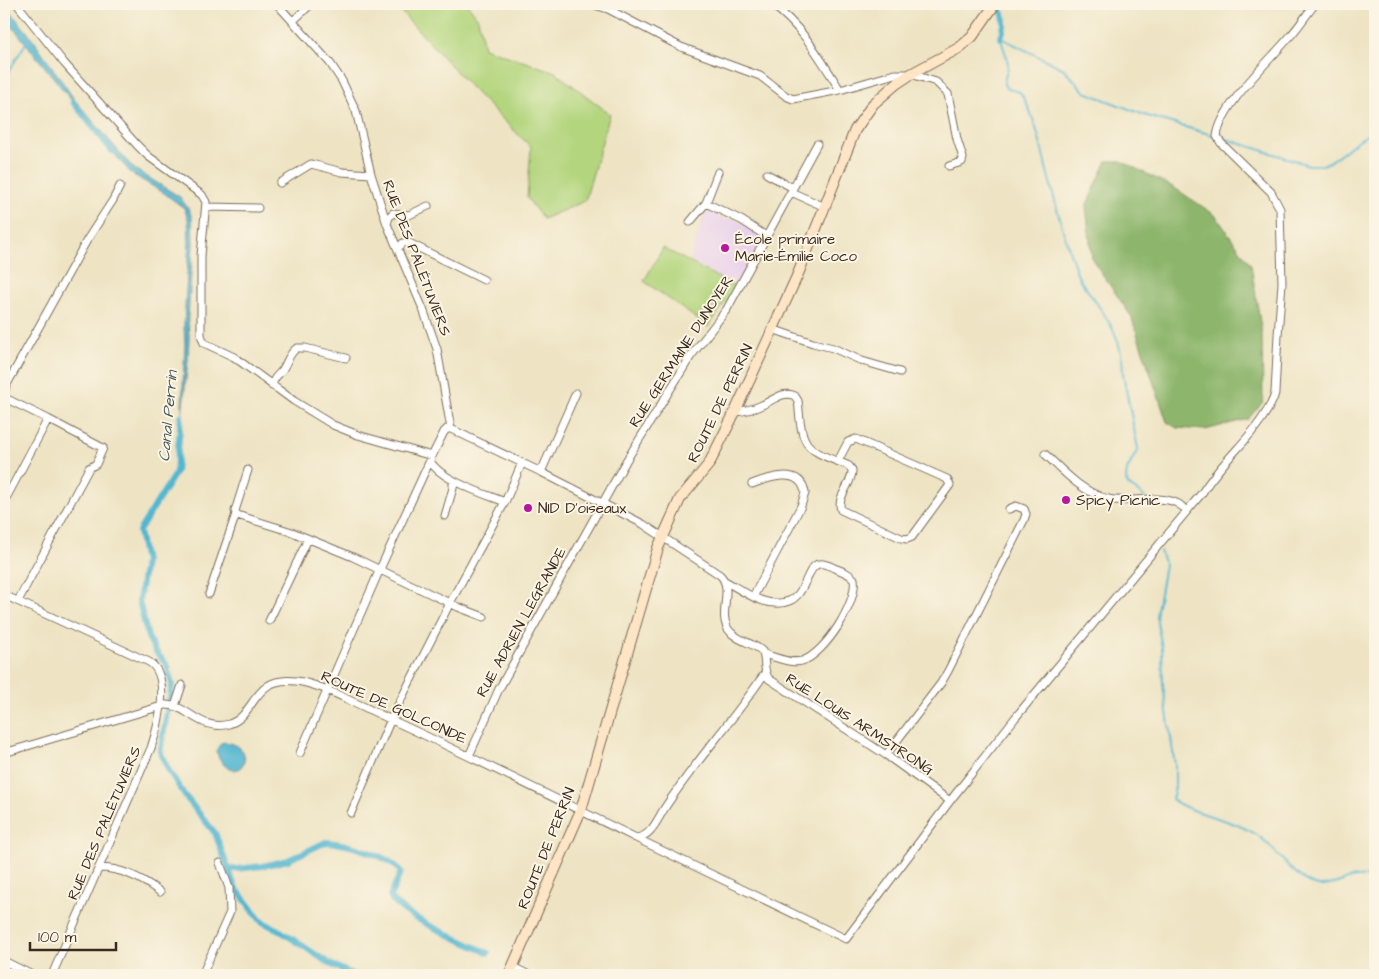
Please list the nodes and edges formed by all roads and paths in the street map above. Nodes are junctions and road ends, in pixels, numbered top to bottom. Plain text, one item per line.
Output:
1 (17, 4) edge
2 (276, 4) edge
3 (311, 4) edge
4 (591, 4) edge
5 (771, 4) edge
6 (1315, 4) edge
7 (607, 6) edge
8 (994, 6) edge
9 (293, 20) junction
10 (911, 74) junction
11 (840, 90) junction
12 (816, 144) dead end
13 (949, 166) dead end
14 (718, 172) dead end
15 (371, 174) junction
16 (767, 174) dead end
17 (280, 183) dead end
18 (120, 186) dead end
19 (792, 190) junction
20 (706, 203) junction
21 (428, 206) dead end
22 (206, 207) junction
23 (825, 207) junction
24 (258, 208) dead end
25 (690, 222) dead end
26 (387, 224) junction
27 (766, 236) junction
28 (398, 248) junction
29 (484, 280) dead end
30 (772, 328) junction
31 (346, 358) dead end
32 (900, 372) dead end
33 (272, 386) junction
34 (576, 392) dead end
35 (4, 394) edge
36 (735, 412) junction
37 (48, 419) junction
38 (451, 429) junction
39 (1045, 454) dead end
40 (431, 458) junction
41 (838, 461) junction
42 (522, 463) junction
43 (248, 470) dead end
44 (541, 472) junction
45 (453, 480) junction
46 (752, 484) dead end
47 (4, 502) edge
48 (504, 502) junction
49 (603, 504) junction
50 (1009, 509) dead end
51 (1186, 511) junction
52 (236, 514) junction
53 (445, 516) dead end
54 (662, 538) junction
55 (308, 539) junction
56 (380, 569) junction
57 (725, 580) junction
58 (208, 594) dead end
59 (4, 595) edge
60 (753, 597) junction
61 (18, 602) junction
62 (450, 603) junction
63 (484, 617) dead end
64 (270, 621) dead end
65 (764, 654) junction
66 (765, 672) junction
67 (182, 685) dead end
68 (328, 690) junction
69 (161, 706) junction
70 (175, 706) junction
71 (391, 719) junction
72 (4, 753) edge
73 (300, 753) dead end
74 (886, 755) junction
75 (469, 756) junction
76 (950, 801) junction
77 (581, 810) junction
78 (351, 813) dead end
79 (636, 838) junction
80 (220, 863) dead end
81 (99, 868) junction
82 (160, 892) dead end
83 (4, 961) edge
84 (511, 971) edge
85 (17, 972) edge
86 (32, 975) edge
87 (52, 975) edge
88 (202, 975) edge
89 (529, 975) edge

1 - 22 street
2 - 9 street, RUE DES PALÉTUVIERS
3 - 9 street
4 - 7 street
5 - 11 street
6 - 51 street
7 - 11 street
8 - 10 main road, ROUTE DE PERRIN
9 - 15 street, RUE DES PALÉTUVIERS
10 - 11 street
10 - 13 street
10 - 23 main road, ROUTE DE PERRIN
12 - 19 street, RUE GERMAINE DUNOYER
14 - 20 street
15 - 17 street
15 - 26 street, RUE DES PALÉTUVIERS
16 - 19 street
18 - 35 street
19 - 23 street
19 - 27 street, RUE GERMAINE DUNOYER
20 - 25 street
20 - 27 street
21 - 26 street
22 - 24 street
22 - 33 street
23 - 30 main road, ROUTE DE PERRIN
26 - 28 street, RUE DES PALÉTUVIERS
27 - 49 street, RUE GERMAINE DUNOYER
28 - 29 street
28 - 38 street, RUE DES PALÉTUVIERS
30 - 32 street
30 - 36 main road, ROUTE DE PERRIN
31 - 33 street
33 - 40 street
34 - 44 street
35 - 37 street
36 - 41 street
36 - 54 main road, ROUTE DE PERRIN
37 - 47 street
37 - 61 street
38 - 40 street
38 - 42 street
39 - 51 street
40 - 45 street
40 - 56 street
41 - 41 street
42 - 44 street
42 - 48 street
43 - 52 street
44 - 49 street
45 - 48 street
45 - 53 street
46 - 60 street
48 - 62 street
49 - 54 street
49 - 75 street, RUE ADRIEN LEGRANDE
50 - 74 street
51 - 76 street
52 - 55 street
52 - 58 street
54 - 57 street
54 - 77 main road, ROUTE DE PERRIN
55 - 56 street
55 - 64 street
56 - 62 street
56 - 68 street
57 - 60 street
57 - 65 street
59 - 61 street, RUE DES PALÉTUVIERS
60 - 65 street
61 - 69 street, RUE DES PALÉTUVIERS
62 - 63 street
62 - 71 street
65 - 66 street, RUE LOUIS ARMSTRONG
66 - 74 street, RUE LOUIS ARMSTRONG
66 - 79 street
67 - 70 street
68 - 70 street, ROUTE DE GOLCONDE
68 - 71 street, ROUTE DE GOLCONDE
68 - 73 street
69 - 70 street, ROUTE DE GOLCONDE
69 - 72 street, ROUTE DE GOLCONDE
69 - 81 street, RUE DES PALÉTUVIERS
71 - 75 street, ROUTE DE GOLCONDE
71 - 78 street
74 - 76 street, RUE LOUIS ARMSTRONG
75 - 77 street, ROUTE DE GOLCONDE
76 - 79 street, ROUTE DE GOLCONDE
77 - 79 street, ROUTE DE GOLCONDE
77 - 84 main road, ROUTE DE PERRIN
80 - 88 street
81 - 82 street
81 - 87 street, RUE DES PALÉTUVIERS
83 - 85 street
84 - 89 street
85 - 86 street

